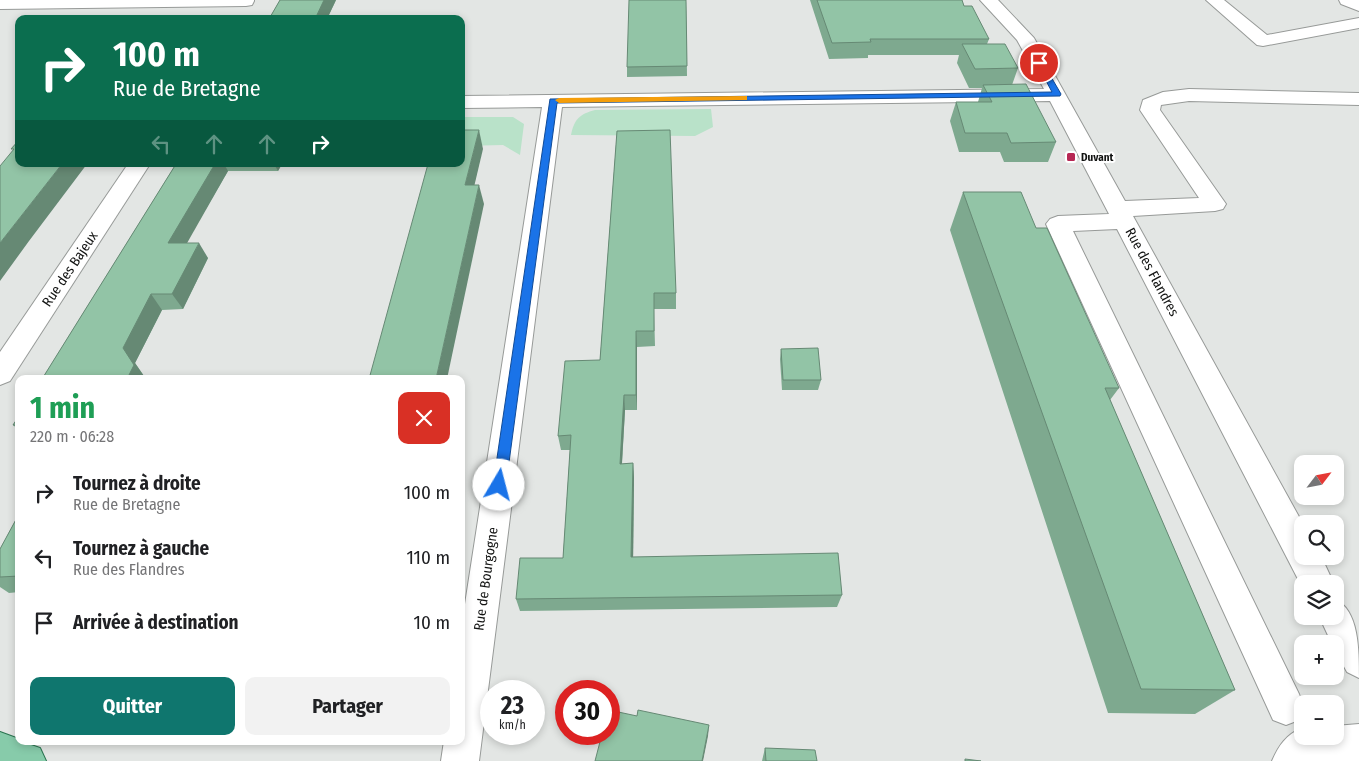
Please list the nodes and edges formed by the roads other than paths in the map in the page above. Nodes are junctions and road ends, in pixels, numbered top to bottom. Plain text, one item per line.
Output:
1 (247, 0) edge
2 (988, 0) edge
3 (1214, 0) edge
4 (1347, 0) edge
5 (0, 4) edge
6 (1359, 6) edge
7 (237, 15) edge
8 (1359, 23) edge
9 (1057, 94) junction
10 (1359, 99) edge
11 (553, 100) junction
12 (465, 102) edge
13 (137, 167) edge
14 (1121, 215) junction
15 (0, 374) edge
16 (1294, 538) edge
17 (1340, 625) edge
18 (1359, 660) edge
19 (1286, 707) dead end
20 (465, 725) edge
21 (1359, 744) edge
22 (462, 745) edge
23 (0, 751) edge
24 (27, 761) edge
25 (460, 761) edge
26 (1290, 761) edge

1 - 5 street
1 - 7 street
2 - 9 street, Rue des Flandres
3 - 8 street
4 - 6 street
9 - 11 street
9 - 14 street, Rue des Flandres
10 - 14 street
11 - 12 street
11 - 20 street, Rue de Bourgogne
13 - 15 street, Rue des Bajeux
14 - 16 street, Rue des Flandres
14 - 19 street
17 - 18 street
21 - 26 street
22 - 25 street, Rue de Bourgogne
23 - 24 main road

